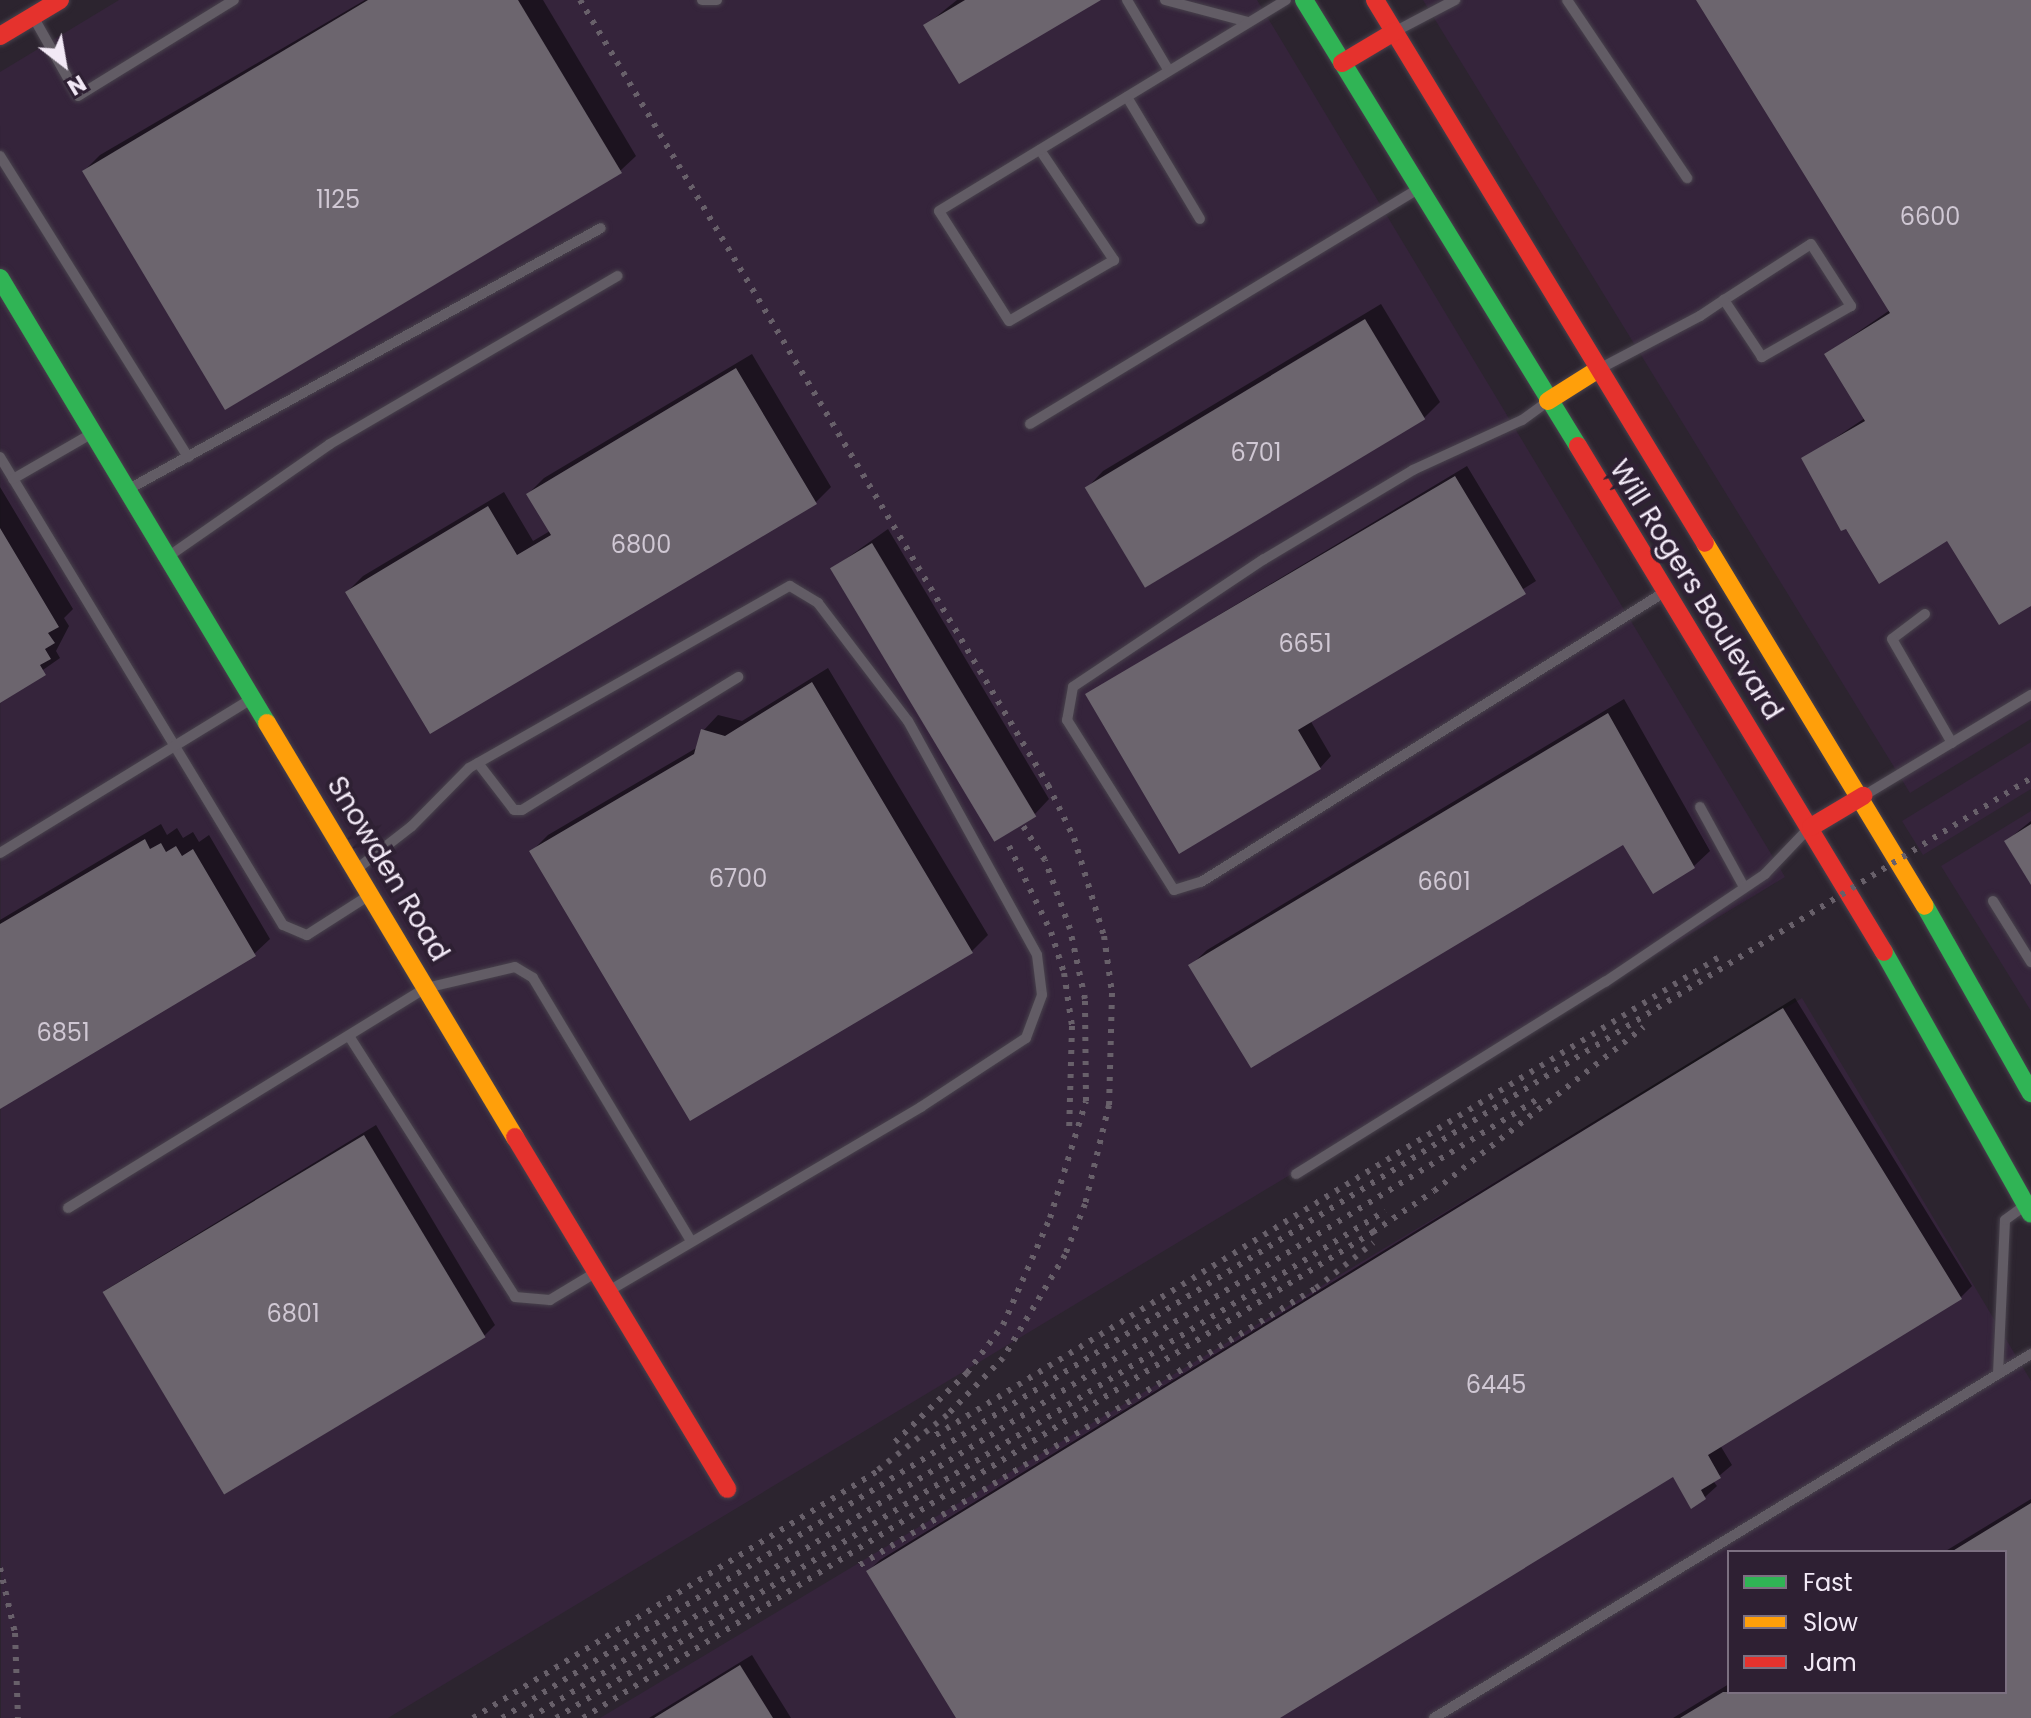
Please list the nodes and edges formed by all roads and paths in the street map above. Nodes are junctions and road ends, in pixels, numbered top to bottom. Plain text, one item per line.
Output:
1 (60, 0) edge
2 (234, 0) edge
3 (702, 0) edge
4 (717, 0) edge
5 (1127, 0) edge
6 (1165, 0) edge
7 (1286, 0) edge
8 (1304, 0) edge
9 (1375, 0) edge
10 (1455, 0) edge
11 (1567, 0) edge
12 (33, 16) junction
13 (1248, 22) junction
14 (1394, 32) junction
15 (0, 36) edge
16 (1342, 63) junction
17 (1169, 71) junction
18 (1127, 97) junction
19 (1040, 150) junction
20 (0, 156) edge
21 (1687, 178) dead end
22 (1418, 189) junction
23 (1200, 219) dead end
24 (601, 228) dead end
25 (617, 276) dead end
26 (0, 278) edge
27 (1724, 300) junction
28 (1597, 370) junction
29 (1548, 401) junction
30 (1030, 424) dead end
31 (93, 433) junction
32 (0, 457) edge
33 (188, 457) junction
34 (13, 479) junction
35 (127, 490) junction
36 (168, 557) junction
37 (1663, 593) junction
38 (1925, 614) dead end
39 (738, 677) dead end
40 (2031, 695) edge
41 (252, 698) junction
42 (1952, 743) junction
43 (175, 749) junction
44 (478, 763) junction
45 (1863, 796) junction
46 (1700, 807) dead end
47 (1811, 827) junction
48 (0, 853) edge
49 (355, 869) junction
50 (1744, 887) junction
51 (370, 895) junction
52 (1993, 901) dead end
53 (2031, 962) edge
54 (426, 988) junction
55 (349, 1036) junction
56 (2031, 1093) edge
57 (1296, 1174) dead end
58 (2029, 1207) edge
59 (68, 1208) dead end
60 (690, 1239) junction
61 (597, 1272) junction
62 (608, 1291) junction
63 (2031, 1354) edge
64 (1998, 1374) junction
65 (727, 1489) dead end
66 (1434, 1718) edge

1 - 12 main road
2 - 12 lane
3 - 4 lane
5 - 17 lane
6 - 13 lane
7 - 13 lane
8 - 16 main road, Will Rogers Boulevard
9 - 14 main road, Will Rogers Boulevard
10 - 14 lane
11 - 21 lane
12 - 15 main road
13 - 17 lane
14 - 16 main road
14 - 28 main road, Will Rogers Boulevard
16 - 22 main road, Will Rogers Boulevard
17 - 18 lane
18 - 19 lane
18 - 23 lane
19 - 19 lane
20 - 33 lane
22 - 29 main road, Will Rogers Boulevard
22 - 30 lane
24 - 33 lane
25 - 36 lane
26 - 31 main road, Snowden Road
27 - 27 lane
27 - 28 lane
28 - 29 main road
28 - 45 main road, Will Rogers Boulevard
29 - 37 main road, Will Rogers Boulevard
29 - 37 lane
31 - 34 lane
31 - 35 main road, Snowden Road
32 - 34 lane
33 - 35 lane
34 - 43 lane
35 - 36 main road, Snowden Road
36 - 41 main road, Snowden Road
37 - 47 main road, Will Rogers Boulevard
38 - 42 lane
39 - 44 lane
40 - 42 lane
41 - 43 lane
41 - 49 main road, Snowden Road
42 - 45 lane
43 - 48 lane
43 - 51 lane
44 - 49 lane
44 - 60 lane
45 - 47 main road
45 - 56 main road, Will Rogers Boulevard
46 - 50 lane
47 - 50 lane
47 - 58 main road, Will Rogers Boulevard
49 - 51 main road, Snowden Road
50 - 57 lane
51 - 54 main road, Snowden Road
52 - 53 lane
54 - 55 lane
54 - 60 lane
54 - 61 main road, Snowden Road
55 - 59 lane
55 - 61 lane
58 - 64 lane
60 - 62 lane
61 - 62 main road, Snowden Road
62 - 65 main road, Snowden Road
63 - 64 lane
64 - 66 lane

